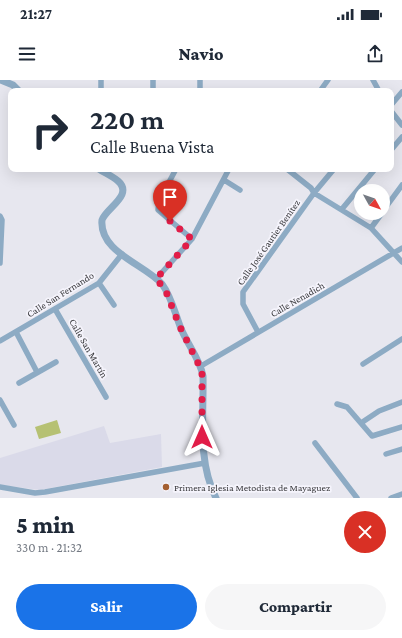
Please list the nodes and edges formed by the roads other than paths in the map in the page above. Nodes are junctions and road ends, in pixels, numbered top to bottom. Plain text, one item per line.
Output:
1 (1, 80) edge
2 (17, 88) edge
3 (402, 92) edge
4 (394, 101) edge
5 (394, 115) edge
6 (402, 125) edge
7 (402, 137) edge
8 (394, 146) edge
9 (106, 172) edge
10 (174, 172) edge
11 (228, 172) edge
12 (291, 172) edge
13 (332, 172) edge
14 (373, 172) edge
15 (224, 180) junction
16 (402, 187) edge
17 (240, 190) dead end
18 (314, 193) junction
19 (390, 202) edge
20 (342, 209) junction
21 (0, 216) edge
22 (376, 220) edge
23 (371, 228) junction
24 (192, 239) junction
25 (402, 248) edge
26 (394, 252) junction
27 (122, 254) junction
28 (402, 262) edge
29 (0, 263) edge
30 (156, 279) junction
31 (99, 283) junction
32 (114, 305) dead end
33 (55, 309) junction
34 (16, 332) junction
35 (258, 332) junction
36 (402, 339) edge
37 (0, 341) edge
38 (56, 362) dead end
39 (363, 364) dead end
40 (201, 366) junction
41 (37, 372) junction
42 (19, 383) dead end
43 (106, 397) dead end
44 (0, 400) edge
45 (402, 402) edge
46 (337, 404) dead end
47 (361, 423) junction
48 (14, 425) dead end
49 (402, 427) edge
50 (315, 443) dead end
51 (402, 449) edge
52 (386, 454) dead end
53 (205, 463) junction
54 (0, 488) edge
55 (402, 494) edge
56 (216, 498) edge
57 (357, 498) edge
58 (391, 498) edge

1 - 2 street
3 - 4 street
5 - 6 street
7 - 8 street
9 - 27 street
10 - 24 street
11 - 15 street
12 - 18 street
13 - 18 street, Calle José Gautier Benítez
14 - 20 street
15 - 17 street
15 - 24 street
16 - 19 street
18 - 20 street
18 - 35 street, Calle José Gautier Benítez
20 - 23 street
21 - 29 street
22 - 23 street
23 - 26 street
24 - 30 street
25 - 26 street, Calle Nenadich
26 - 28 street
26 - 35 street, Calle Nenadich
27 - 30 street
27 - 31 street, Calle San Fernando
30 - 40 street
31 - 32 street
31 - 33 street, Calle San Fernando
33 - 34 street, Calle San Fernando
33 - 43 street, Calle San Martín
34 - 37 street, Calle San Fernando
34 - 41 street
35 - 40 street, Calle Nenadich
36 - 39 street
38 - 41 street
40 - 53 street
41 - 42 street
44 - 48 street
45 - 47 street
46 - 47 street
47 - 49 street
50 - 57 street
51 - 52 street
53 - 54 street
53 - 56 street
55 - 58 street

